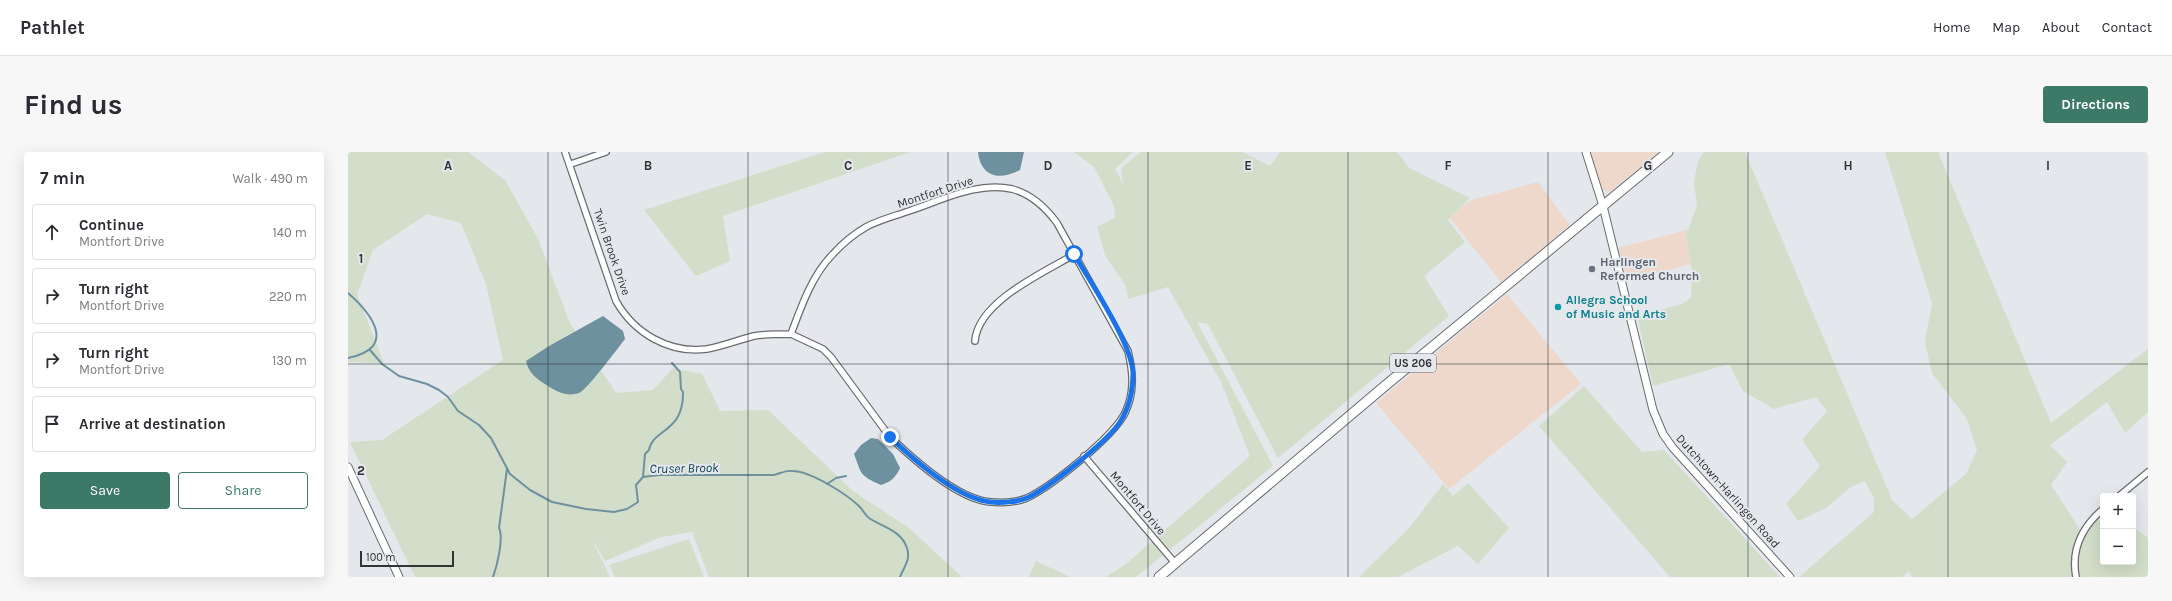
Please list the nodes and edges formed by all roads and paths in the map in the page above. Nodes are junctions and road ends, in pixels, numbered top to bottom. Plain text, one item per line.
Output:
1 (566, 152) edge
2 (606, 152) edge
3 (1586, 152) edge
4 (1668, 152) edge
5 (571, 164) junction
6 (1603, 206) junction
7 (1074, 254) junction
8 (791, 334) junction
9 (755, 336) joint
10 (975, 341) dead end
11 (1084, 456) junction
12 (348, 467) edge
13 (2148, 472) edge
14 (2123, 493) edge
15 (2100, 512) edge
16 (1175, 563) junction
17 (399, 577) edge
18 (1159, 577) edge
19 (1790, 577) edge
20 (2076, 577) edge

1 - 5 street, Twin Brook Drive
2 - 5 street
3 - 6 street, Dutchtown-Harlingen Road
4 - 6 highway, US 206
5 - 9 street, Twin Brook Drive
6 - 16 highway, US 206
6 - 19 street, Dutchtown-Harlingen Road
7 - 8 street, Montfort Drive
7 - 10 street
7 - 11 street, Montfort Drive
8 - 9 street, Montfort Drive
8 - 11 street, Montfort Drive
11 - 16 street, Montfort Drive
12 - 17 street
13 - 14 street
15 - 20 street
16 - 18 highway, US 206

